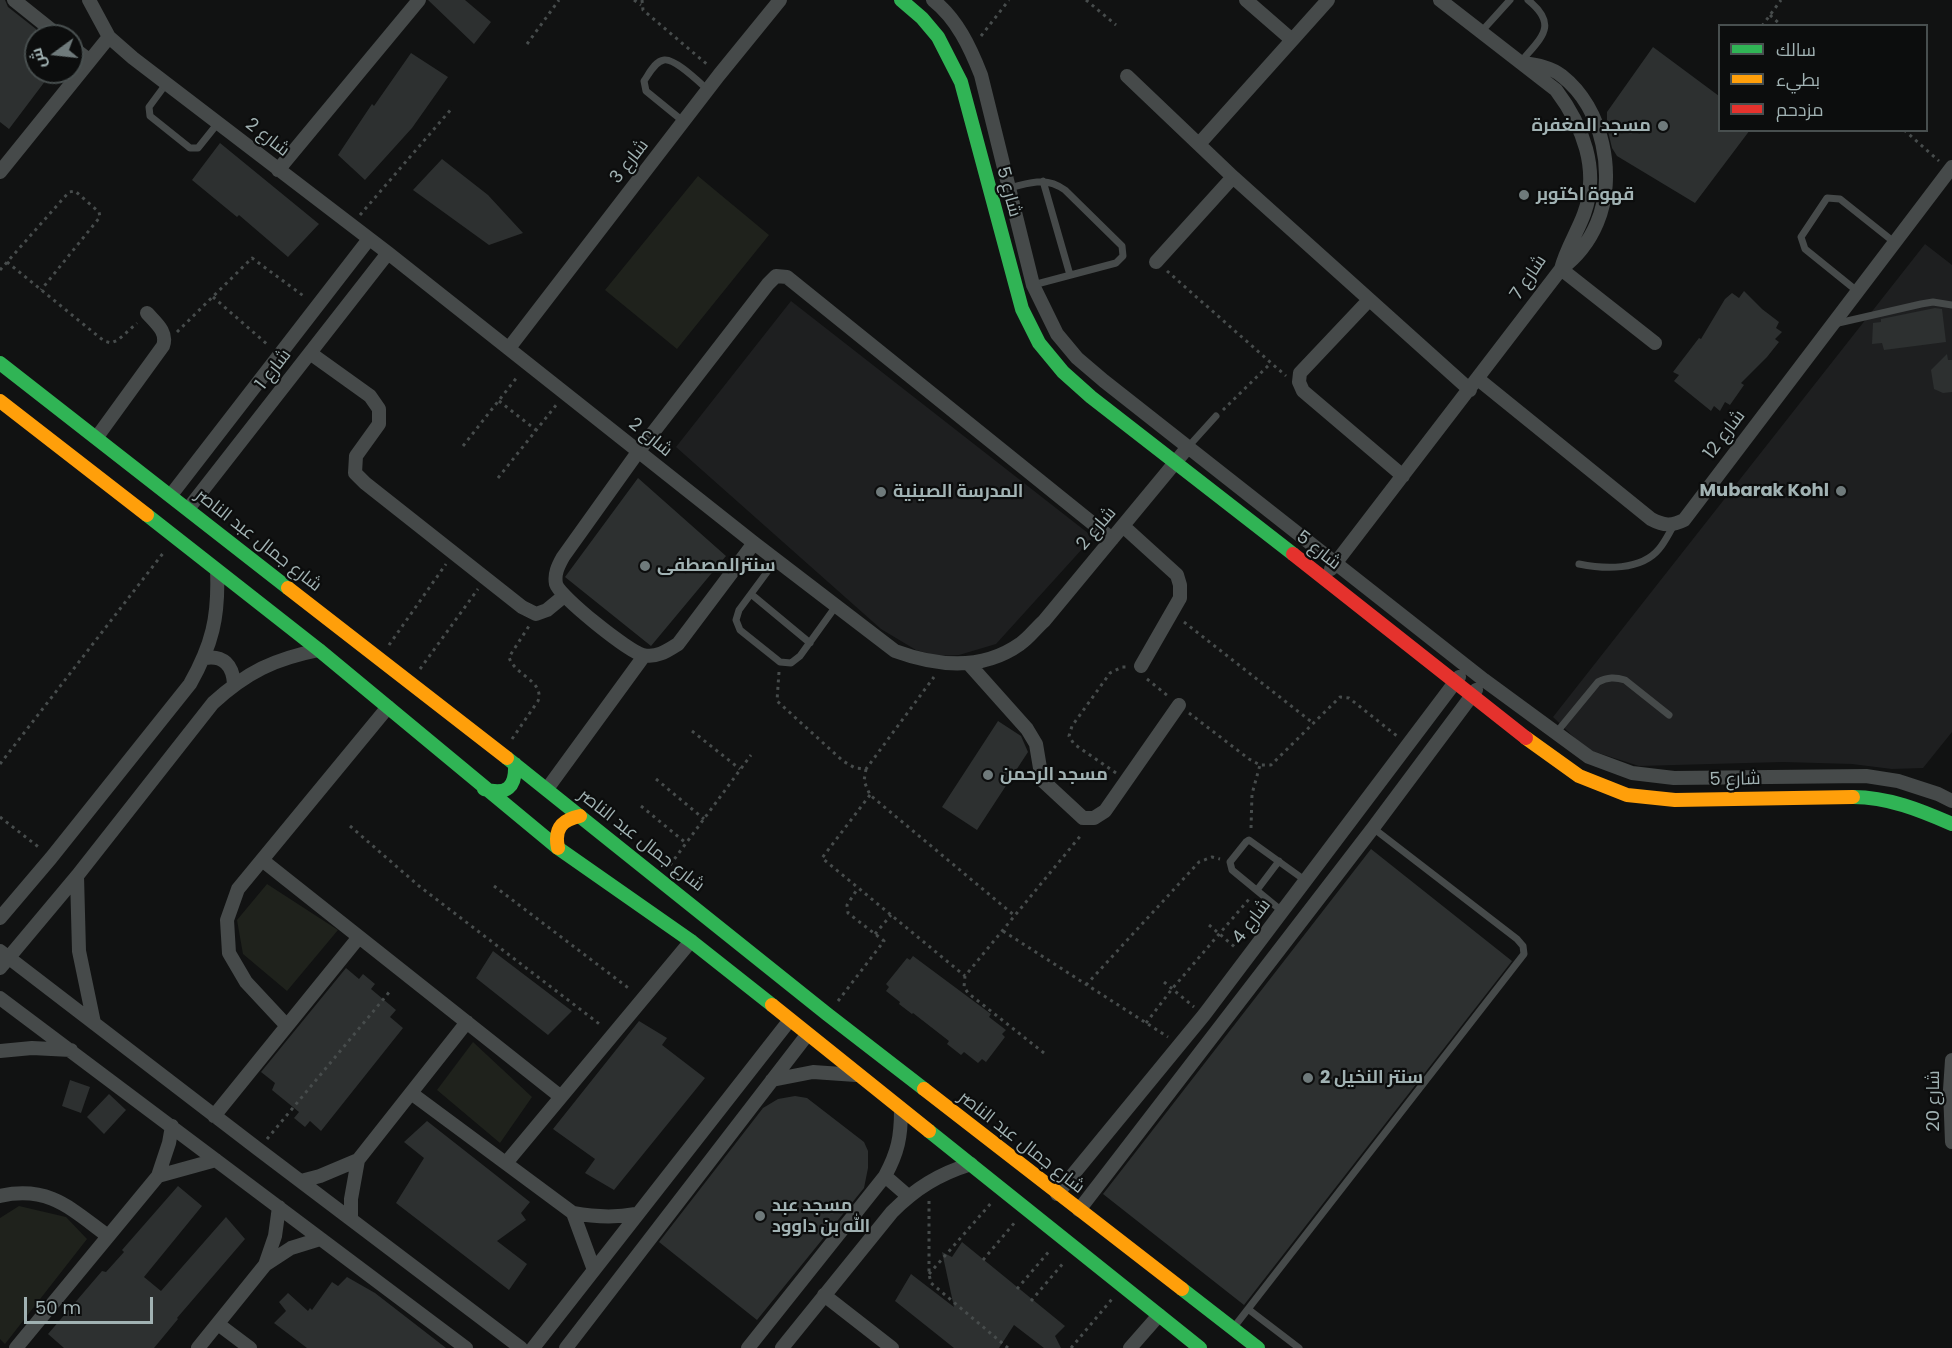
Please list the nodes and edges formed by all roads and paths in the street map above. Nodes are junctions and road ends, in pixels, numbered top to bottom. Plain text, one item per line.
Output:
1 (89, 0) edge
2 (419, 0) edge
3 (559, 0) edge
4 (634, 0) edge
5 (642, 0) edge
6 (780, 0) edge
7 (901, 0) edge
8 (933, 0) edge
9 (1009, 0) edge
10 (1086, 0) edge
11 (1246, 0) edge
12 (1328, 0) edge
13 (1440, 0) edge
14 (1510, 0) edge
15 (1528, 0) edge
16 (1780, 0) edge
17 (18, 1) edge
18 (641, 5) junction
19 (1770, 15) junction
20 (45, 24) edge
21 (1763, 24) edge
22 (1780, 24) edge
23 (1116, 25) dead end
24 (1481, 32) junction
25 (109, 37) junction
26 (1292, 40) junction
27 (527, 44) dead end
28 (971, 49) junction
29 (84, 56) edge
30 (88, 60) junction
31 (1520, 63) junction
32 (719, 75) junction
33 (1127, 76) dead end
34 (166, 84) junction
35 (708, 90) junction
36 (453, 107) dead end
37 (684, 122) junction
38 (218, 123) junction
39 (1906, 132) edge
40 (1199, 144) junction
41 (0, 148) edge
42 (12, 157) junction
43 (1951, 169) edge
44 (278, 170) junction
45 (0, 172) edge
46 (1233, 177) junction
47 (1044, 181) junction
48 (1008, 188) junction
49 (351, 225) junction
50 (369, 239) junction
51 (1894, 242) junction
52 (388, 253) junction
53 (7, 262) junction
54 (1156, 262) joint
55 (1561, 269) junction
56 (0, 270) edge
57 (1070, 275) junction
58 (1034, 285) junction
59 (42, 290) junction
60 (1857, 291) junction
61 (213, 297) junction
62 (1369, 300) junction
63 (1952, 305) edge
64 (317, 306) junction
65 (147, 313) joint
66 (1831, 325) junction
67 (1655, 343) dead end
68 (163, 346) junction
69 (509, 348) junction
70 (310, 353) junction
71 (279, 355) junction
72 (0, 363) edge
73 (529, 363) junction
74 (1271, 363) junction
75 (1474, 385) junction
76 (1303, 391) junction
77 (566, 393) junction
78 (0, 401) edge
79 (499, 401) junction
80 (1216, 416) joint
81 (536, 430) junction
82 (97, 437) junction
83 (463, 446) dead end
84 (1188, 447) junction
85 (638, 452) junction
86 (1175, 463) junction
87 (1403, 476) junction
88 (498, 478) dead end
89 (171, 495) junction
90 (188, 508) junction
91 (1674, 525) junction
92 (1123, 526) junction
93 (175, 539) junction
94 (1112, 539) junction
95 (754, 543) junction
96 (454, 553) junction
97 (776, 560) junction
98 (1337, 562) junction
99 (1579, 564) dead end
100 (217, 572) junction
101 (486, 578) junction
102 (1324, 578) junction
103 (751, 594) junction
104 (564, 596) junction
105 (836, 606) junction
106 (1172, 612) junction
107 (536, 614) junction
108 (810, 643) junction
109 (319, 650) junction
110 (644, 656) junction
111 (205, 658) junction
112 (379, 658) junction
113 (780, 662) junction
114 (944, 663) junction
115 (969, 664) junction
116 (1141, 666) junction
117 (1467, 666) junction
118 (1484, 680) junction
119 (410, 682) junction
120 (1455, 682) junction
121 (234, 684) junction
122 (1472, 696) junction
123 (1179, 705) junction
124 (388, 706) junction
125 (1669, 715) dead end
126 (1313, 723) junction
127 (692, 731) dead end
128 (1556, 733) junction
129 (1408, 744) junction
130 (502, 753) junction
131 (751, 755) dead end
132 (0, 764) edge
133 (515, 764) junction
134 (1260, 765) junction
135 (740, 769) junction
136 (866, 769) junction
137 (656, 779) dead end
138 (1127, 781) junction
139 (484, 789) junction
140 (547, 789) junction
141 (870, 795) junction
142 (1952, 801) edge
143 (640, 806) dead end
144 (580, 816) junction
145 (0, 817) edge
146 (1094, 818) junction
147 (704, 819) junction
148 (1952, 824) edge
149 (350, 826) dead end
150 (1373, 828) junction
151 (1249, 840) junction
152 (686, 843) junction
153 (558, 848) junction
154 (51, 858) junction
155 (262, 860) junction
156 (1279, 861) junction
157 (1230, 862) junction
158 (77, 876) junction
159 (660, 878) junction
160 (1306, 881) junction
161 (494, 886) dead end
162 (858, 888) junction
163 (1257, 890) junction
164 (1283, 912) junction
165 (891, 915) junction
166 (1015, 916) junction
167 (0, 918) edge
168 (1209, 925) dead end
169 (1003, 932) junction
170 (875, 934) junction
171 (1219, 934) junction
172 (359, 937) junction
173 (691, 941) junction
174 (1248, 958) junction
175 (3, 959) edge
176 (965, 976) junction
177 (1164, 982) dead end
178 (1086, 985) junction
179 (1172, 989) junction
180 (391, 990) dead end
181 (0, 998) edge
182 (643, 999) junction
183 (827, 1014) junction
184 (1204, 1015) junction
185 (789, 1021) junction
186 (467, 1022) junction
187 (94, 1023) junction
188 (1146, 1023) junction
189 (287, 1026) junction
190 (613, 1035) junction
191 (807, 1035) junction
192 (1180, 1045) junction
193 (71, 1050) junction
194 (0, 1051) edge
195 (1044, 1053) dead end
196 (1952, 1060) edge
197 (856, 1075) junction
198 (772, 1080) junction
199 (411, 1093) junction
200 (561, 1097) junction
201 (901, 1110) junction
202 (214, 1116) junction
203 (172, 1126) junction
204 (1952, 1142) edge
205 (258, 1149) junction
206 (216, 1160) junction
207 (358, 1160) junction
208 (506, 1163) junction
209 (971, 1164) junction
210 (158, 1176) junction
211 (885, 1176) junction
212 (301, 1181) junction
213 (927, 1182) junction
214 (1003, 1190) junction
215 (1058, 1194) junction
216 (0, 1196) edge
217 (908, 1196) junction
218 (279, 1207) junction
219 (1026, 1208) junction
220 (1079, 1210) junction
221 (573, 1213) junction
222 (636, 1214) junction
223 (351, 1219) junction
224 (108, 1236) junction
225 (1061, 1236) junction
226 (320, 1239) junction
227 (1076, 1248) junction
228 (983, 1260) dead end
229 (266, 1265) junction
230 (594, 1270) junction
231 (929, 1274) junction
232 (1123, 1286) junction
233 (1017, 1289) dead end
234 (824, 1295) junction
235 (1030, 1301) dead end
236 (1248, 1308) junction
237 (1159, 1315) junction
238 (218, 1324) junction
239 (1232, 1329) junction
240 (16, 1348) edge
241 (198, 1348) edge
242 (250, 1348) edge
243 (466, 1348) edge
244 (521, 1348) edge
245 (533, 1348) edge
246 (566, 1348) edge
247 (748, 1348) edge
248 (782, 1348) edge
249 (892, 1348) edge
250 (1008, 1348) edge
251 (1071, 1348) edge
252 (1130, 1348) edge
253 (1200, 1348) edge
254 (1258, 1348) edge
255 (1299, 1348) edge

1 - 25 street, شارع 2
2 - 44 street
3 - 27 path
4 - 18 path
5 - 18 path
6 - 32 street, شارع 3
7 - 86 main road, شارع 5
8 - 28 street, شارع 5
9 - 28 path
10 - 23 path
11 - 26 street
12 - 26 street
13 - 24 street, شارع 7
14 - 24 lane
15 - 31 lane
16 - 19 path
17 - 20 street
18 - 32 path
19 - 21 path
19 - 22 path
24 - 31 street, شارع 7
25 - 30 street
25 - 34 street, شارع 2
26 - 40 street
28 - 48 street, شارع 5
29 - 30 street
30 - 42 street
31 - 55 street, شارع 7
31 - 55 street
32 - 35 street, شارع 3
33 - 40 street
34 - 38 street, شارع 2
34 - 38 lane
35 - 37 street, شارع 3
35 - 37 lane
36 - 49 path
37 - 69 street, شارع 3
38 - 44 street, شارع 2
39 - 43 path
40 - 46 street
41 - 42 street
42 - 45 street
43 - 51 street, شارع 12
44 - 49 street, شارع 2
46 - 54 street
46 - 62 street
47 - 48 lane
47 - 57 lane
47 - 57 lane
48 - 58 street, شارع 5
49 - 50 street, شارع 2
50 - 52 street, شارع 2
50 - 64 street, شارع 1
51 - 60 street, شارع 12
51 - 60 lane
52 - 69 street, شارع 2
52 - 70 street, شارع 1
53 - 56 path
53 - 59 path
53 - 59 path
54 - 74 path
55 - 67 street
55 - 75 street, شارع 7
57 - 58 lane
58 - 84 street, شارع 5
59 - 65 path
60 - 66 street, شارع 12
61 - 64 path
61 - 68 path
61 - 71 path
62 - 75 street
62 - 76 street
63 - 66 lane
64 - 71 street, شارع 1
65 - 68 street
66 - 91 street, شارع 12
68 - 82 street
69 - 73 street, شارع 2
70 - 90 street, شارع 1
70 - 96 street
71 - 89 street, شارع 1
72 - 82 main road, شارع جمال عبد الناصر
73 - 77 street, شارع 2
73 - 79 path
74 - 76 path
74 - 80 path
75 - 87 street, شارع 7
75 - 91 street
76 - 87 street
77 - 81 path
77 - 85 street, شارع 2
78 - 93 main road
79 - 81 path
79 - 83 path
80 - 84 lane
81 - 88 path
82 - 89 main road, شارع جمال عبد الناصر
84 - 86 street, شارع 2
84 - 98 street, شارع 5
85 - 94 street
85 - 95 street, شارع 2
85 - 104 street
86 - 92 street, شارع 2
86 - 102 main road, شارع 5
87 - 98 street, شارع 7
89 - 90 main road, شارع جمال عبد الناصر
90 - 112 main road, شارع جمال عبد الناصر
91 - 99 lane
92 - 94 street, شارع 2
92 - 106 street
93 - 100 main road
93 - 132 path
94 - 115 street, شارع 2
95 - 97 street, شارع 2
95 - 110 street
96 - 101 street
96 - 112 path
97 - 103 lane
97 - 105 street, شارع 2
98 - 102 street, شارع 7
98 - 117 street, شارع 5
100 - 109 main road
100 - 111 street
101 - 107 street
101 - 119 path
102 - 120 main road, شارع 5
103 - 108 lane
103 - 113 lane
104 - 107 street
104 - 110 street
105 - 108 lane
105 - 114 street, شارع 2
106 - 116 street
106 - 126 path
107 - 130 path
108 - 113 lane
109 - 121 street
109 - 124 main road
110 - 140 street
111 - 121 street
111 - 154 street
112 - 119 main road, شارع جمال عبد الناصر
113 - 136 path
114 - 115 street, شارع 2
114 - 136 path
115 - 146 street
116 - 123 path
116 - 138 path
117 - 118 street, شارع 5
117 - 120 street, شارع 4
118 - 122 street
118 - 128 street, شارع 5
119 - 130 main road, شارع جمال عبد الناصر
120 - 122 main road, شارع 5
120 - 129 street, شارع 4
121 - 158 street
122 - 148 main road, شارع 5
122 - 150 street
123 - 134 path
123 - 138 street
124 - 139 main road
124 - 155 street
125 - 128 lane
126 - 129 path
126 - 134 path
127 - 135 path
128 - 142 street, شارع 5
129 - 160 street, شارع 4
130 - 133 main road, شارع جمال عبد الناصر
131 - 135 path
133 - 139 main road
133 - 140 main road, شارع جمال عبد الناصر
134 - 151 path
135 - 147 path
136 - 141 path
137 - 147 path
138 - 146 street
139 - 153 main road
140 - 144 main road, شارع جمال عبد الناصر
141 - 162 path
141 - 166 path
143 - 152 path
144 - 153 main road
144 - 159 main road, شارع جمال عبد الناصر
145 - 154 path
146 - 166 path
147 - 152 path
149 - 190 path
150 - 220 street
150 - 236 lane
151 - 156 lane
151 - 157 lane
152 - 159 path
153 - 173 main road
154 - 167 street
155 - 172 street
155 - 189 street
156 - 160 lane
156 - 163 lane
157 - 163 lane
157 - 178 path
158 - 175 street
158 - 187 street
159 - 183 main road, شارع جمال عبد الناصر
160 - 164 street, شارع 4
161 - 182 path
162 - 165 path
162 - 170 path
163 - 164 lane
163 - 171 path
164 - 174 street, شارع 4
165 - 170 path
165 - 176 path
166 - 169 path
168 - 171 path
169 - 176 path
169 - 178 path
170 - 183 path
171 - 174 path
171 - 179 path
172 - 186 street
172 - 189 street
173 - 182 street
173 - 185 main road
174 - 184 street, شارع 4
175 - 187 street
176 - 195 path
177 - 179 path
178 - 188 path
179 - 184 path
179 - 188 path
180 - 205 path
181 - 193 street
182 - 190 street
183 - 215 main road, شارع جمال عبد الناصر
184 - 192 street, شارع 4
185 - 191 main road
185 - 222 street
186 - 199 street
186 - 200 street
187 - 202 street
188 - 192 path
189 - 202 street
190 - 200 street
191 - 197 main road
191 - 198 street
192 - 215 street, شارع 4
193 - 194 street
193 - 203 street
196 - 204 street, شارع 20
197 - 198 street
197 - 201 main road
198 - 246 street
199 - 207 street
199 - 208 street
200 - 208 street
201 - 209 main road
201 - 211 street
202 - 205 street
203 - 206 street
203 - 210 street
205 - 212 street
206 - 210 street
206 - 218 street
207 - 212 street
207 - 223 street
208 - 221 street
209 - 213 street
209 - 214 main road
210 - 224 street
211 - 217 street
211 - 247 street
212 - 223 street
213 - 217 street
213 - 231 path
214 - 219 main road
214 - 231 path
215 - 220 main road, شارع جمال عبد الناصر
216 - 224 street
217 - 234 street
218 - 226 street
218 - 229 street
219 - 225 main road
219 - 228 path
220 - 239 main road, شارع جمال عبد الناصر
221 - 222 street
221 - 230 street
222 - 230 street
223 - 244 street
224 - 240 street
225 - 227 main road
225 - 233 path
226 - 229 street
226 - 243 street
227 - 232 main road
227 - 235 path
229 - 238 street
230 - 245 street
231 - 250 path
232 - 237 main road
232 - 251 path
234 - 248 street
234 - 249 street
236 - 239 lane
236 - 255 lane
237 - 252 street
237 - 253 main road
238 - 241 street
238 - 242 street
239 - 254 main road, شارع جمال عبد الناصر

